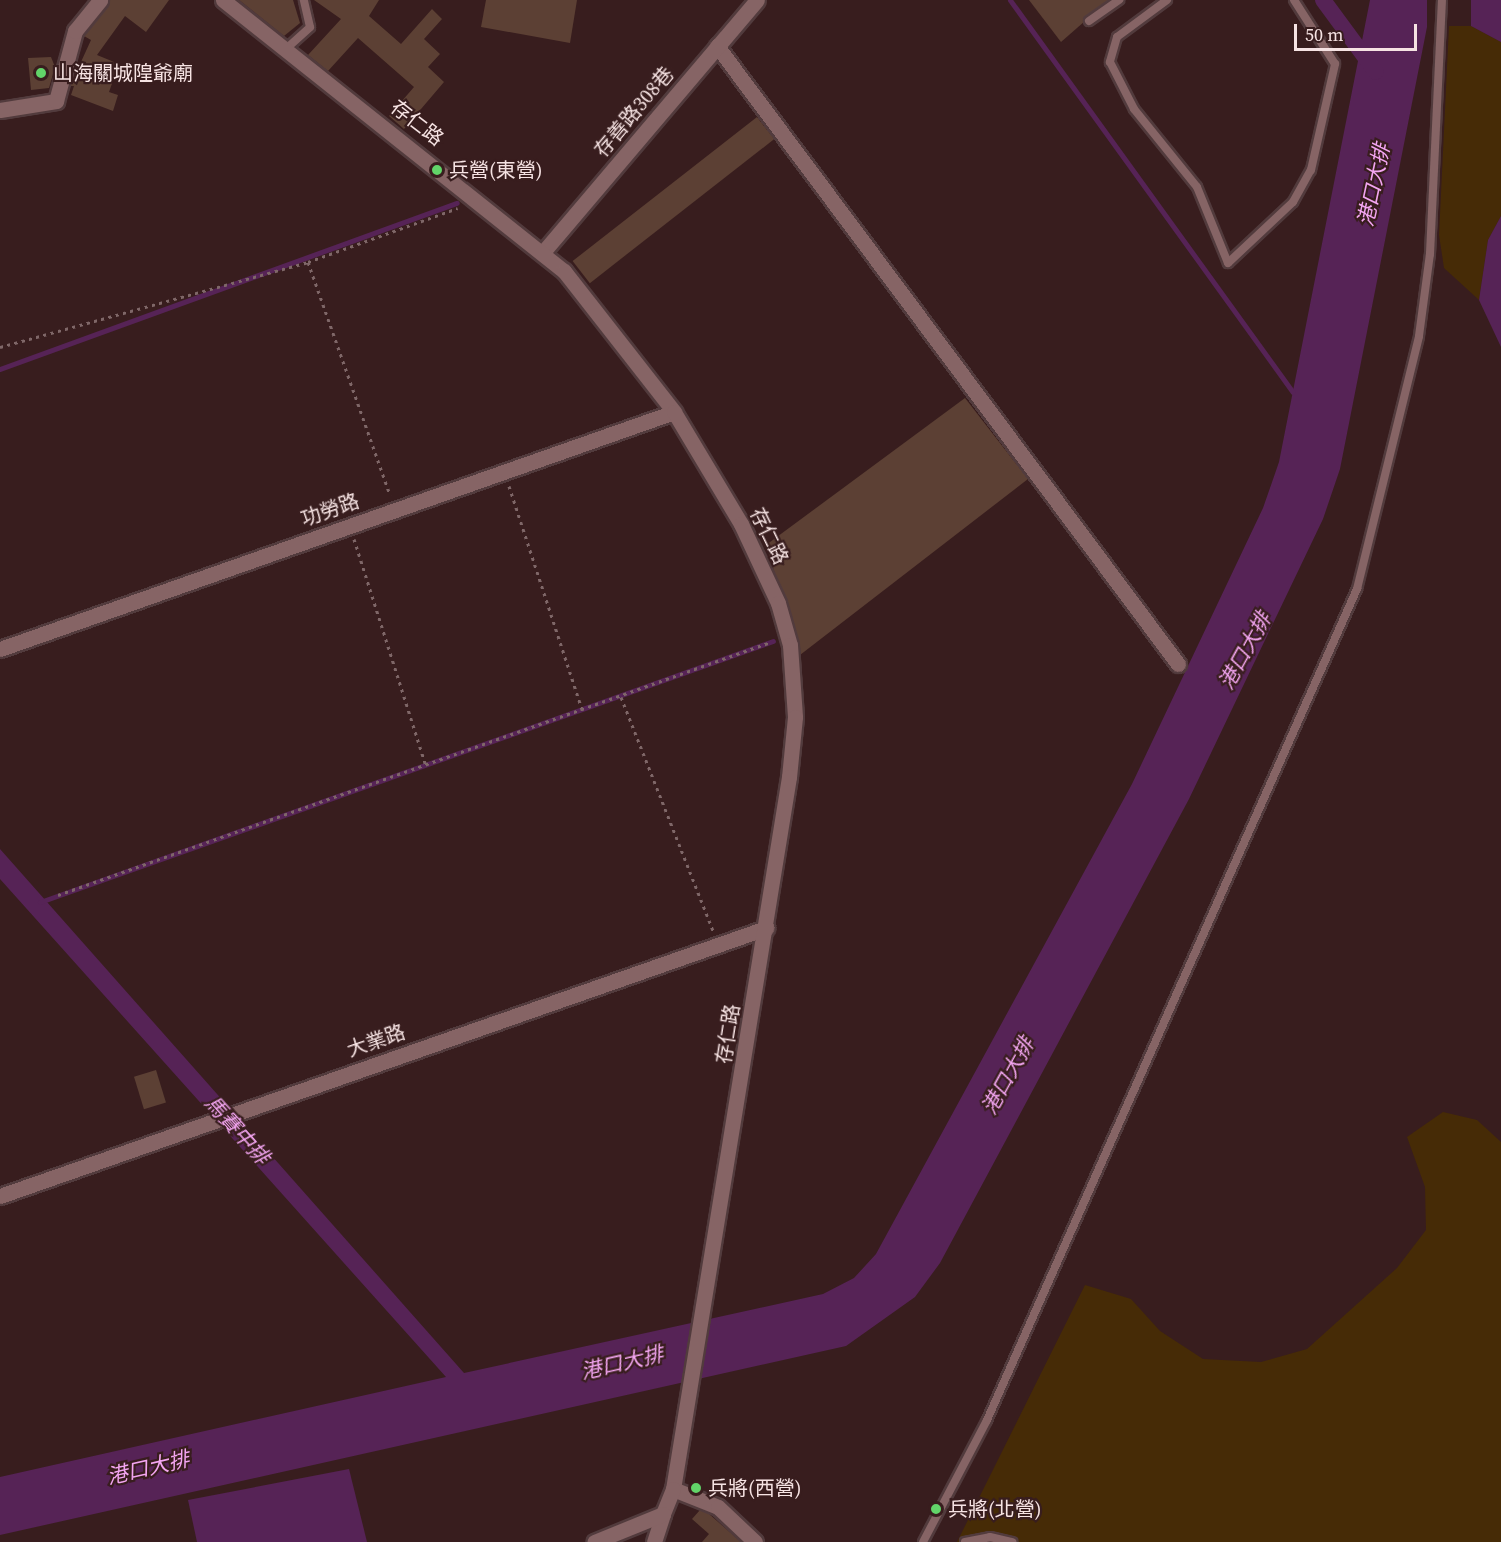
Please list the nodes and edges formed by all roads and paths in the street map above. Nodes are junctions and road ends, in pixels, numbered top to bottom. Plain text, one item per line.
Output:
1 (100, 0) edge
2 (223, 0) edge
3 (304, 0) edge
4 (757, 0) edge
5 (1119, 0) edge
6 (1167, 0) edge
7 (1294, 0) edge
8 (1442, 0) edge
9 (1089, 21) dead end
10 (717, 46) junction
11 (287, 48) junction
12 (0, 110) edge
13 (458, 208) dead end
14 (544, 250) junction
15 (308, 262) junction
16 (0, 347) edge
17 (674, 412) junction
18 (505, 472) junction
19 (396, 510) junction
20 (350, 526) junction
21 (771, 642) dead end
22 (0, 649) edge
23 (1178, 664) dead end
24 (621, 697) junction
25 (582, 710) junction
26 (426, 766) junction
27 (58, 895) dead end
28 (766, 928) junction
29 (718, 942) junction
30 (0, 1196) edge
31 (673, 1489) junction
32 (663, 1514) junction
33 (594, 1542) edge
34 (654, 1542) edge
35 (755, 1542) edge
36 (923, 1542) edge
37 (965, 1542) edge
38 (1012, 1542) edge

1 - 12 street
2 - 11 street, 存仁路
3 - 11 lane
4 - 10 street, 存善路308巷
5 - 9 lane
6 - 7 lane
8 - 36 lane
10 - 14 street, 存善路308巷
10 - 23 street
11 - 14 street, 存仁路
13 - 15 path
14 - 17 street, 存仁路
15 - 16 path
15 - 19 path
17 - 18 street, 功勞路
17 - 28 street, 存仁路
18 - 19 street, 功勞路
18 - 25 path
19 - 20 street, 功勞路
20 - 22 street, 功勞路
20 - 26 path
21 - 24 path
24 - 25 path
24 - 29 path
25 - 26 path
26 - 27 path
28 - 29 street, 大業路
28 - 31 street, 存仁路
29 - 30 street, 大業路
31 - 32 street
31 - 35 street
32 - 33 street
32 - 34 street
37 - 38 lane

